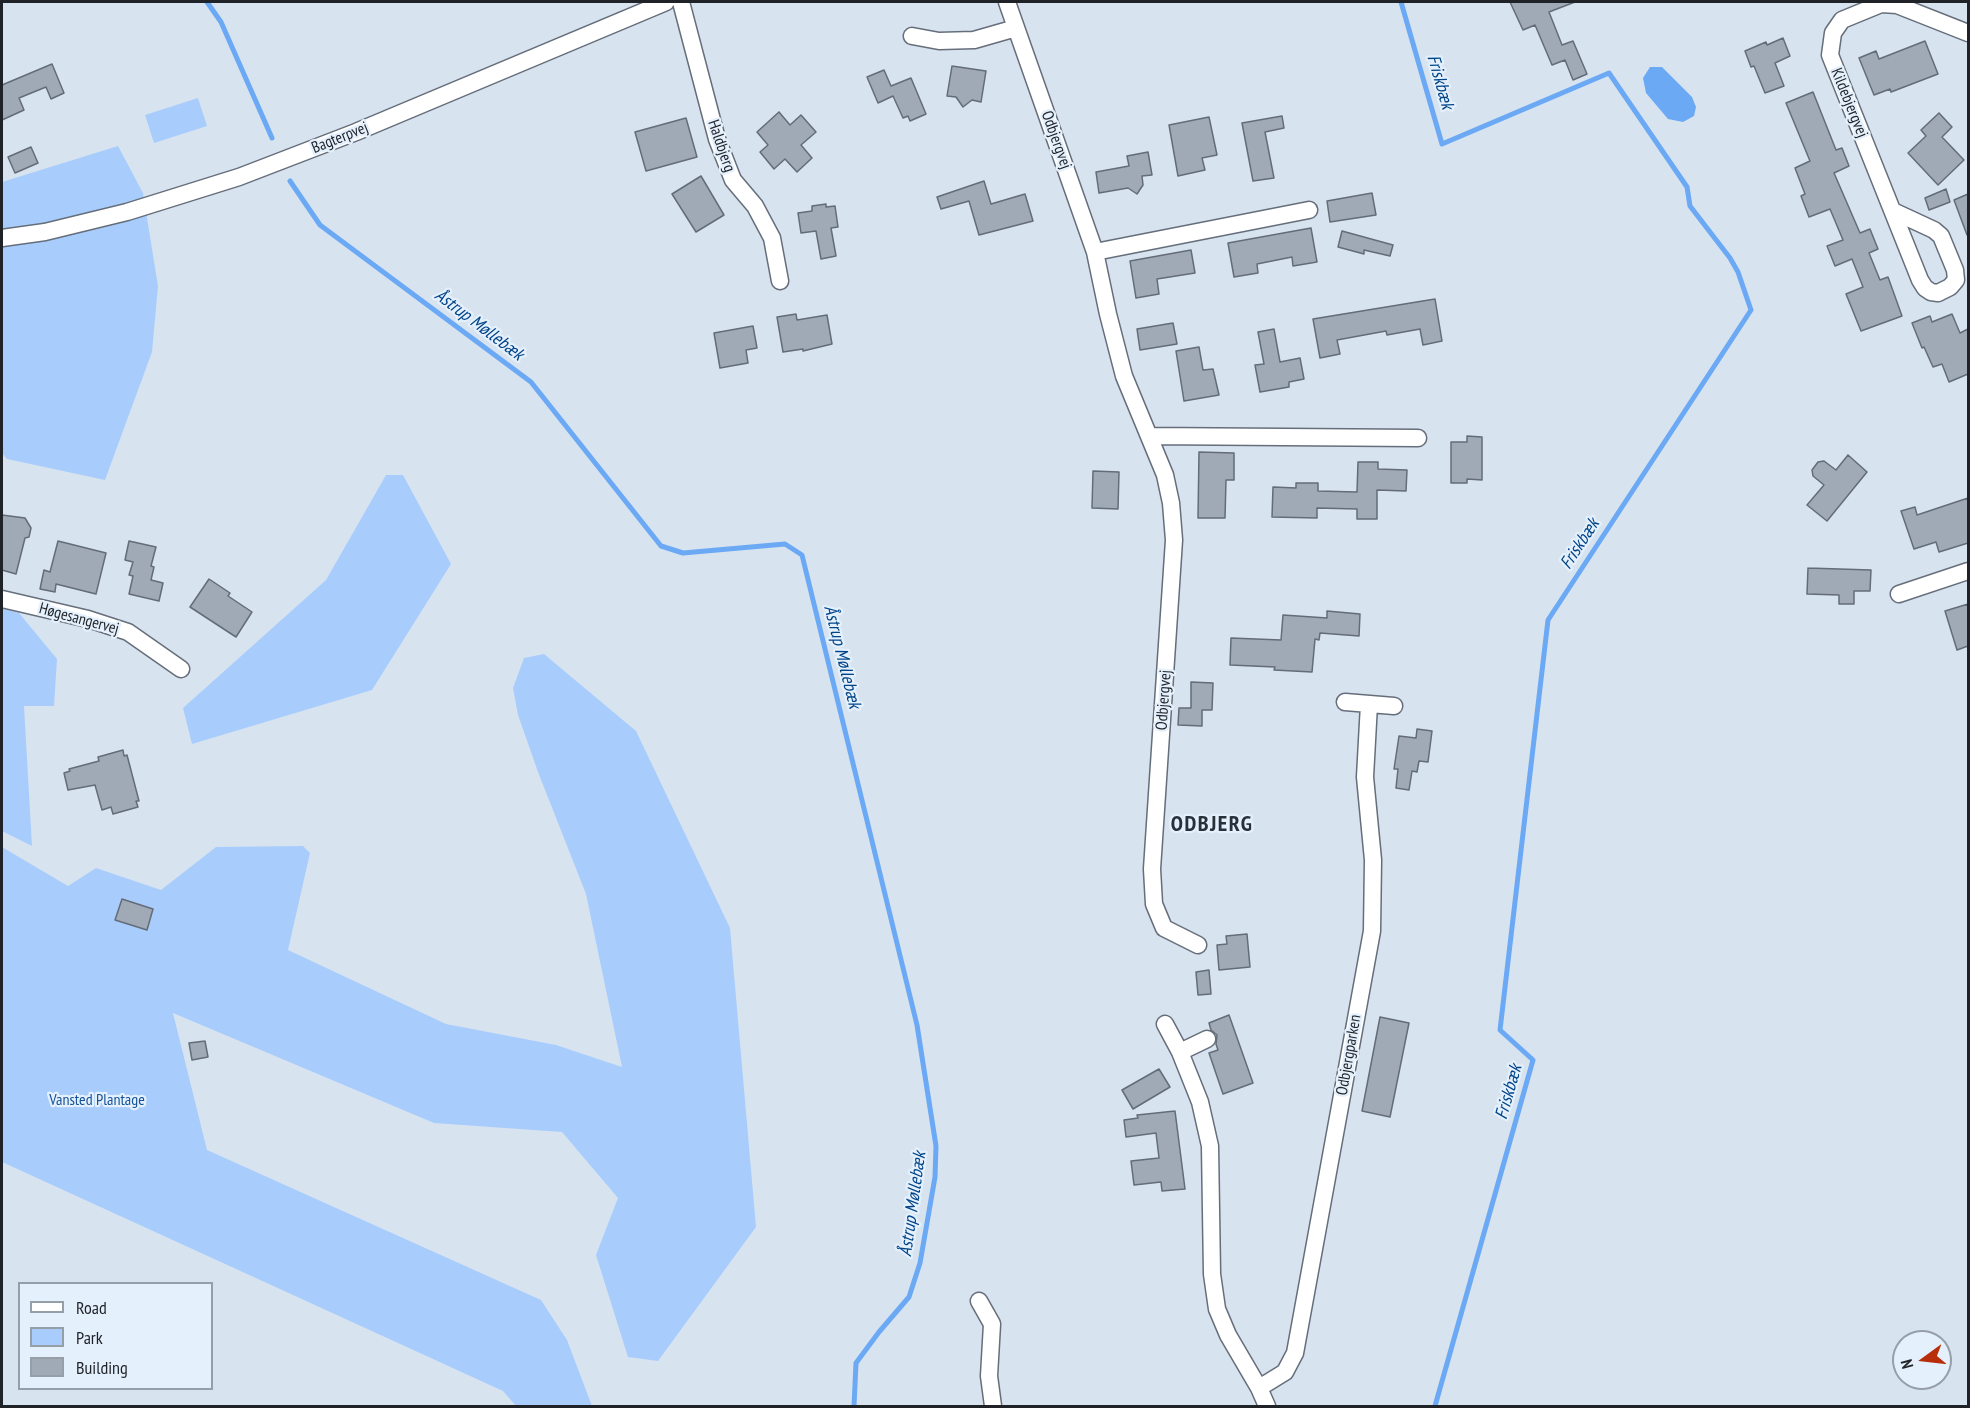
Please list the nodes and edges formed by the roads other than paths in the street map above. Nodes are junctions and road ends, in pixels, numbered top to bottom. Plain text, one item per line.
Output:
1 (666, 2) edge
2 (681, 2) edge
3 (1007, 2) edge
4 (1016, 28) junction
5 (1968, 33) edge
6 (912, 36) dead end
7 (1309, 210) dead end
8 (1893, 211) junction
9 (2, 238) edge
10 (1095, 252) junction
11 (780, 281) dead end
12 (1149, 436) junction
13 (1418, 438) dead end
14 (1968, 571) edge
15 (1899, 594) dead end
16 (2, 599) edge
17 (181, 669) dead end
18 (1345, 702) dead end
19 (1369, 704) junction
20 (1394, 705) dead end
21 (1197, 945) dead end
22 (1165, 1024) dead end
23 (1207, 1039) dead end
24 (1180, 1052) junction
25 (979, 1301) dead end
26 (1259, 1388) junction
27 (993, 1407) edge
28 (1267, 1407) edge

1 - 9 street, Bagterpvej
2 - 11 street, Haldbjerg
3 - 4 street, Odbjergvej
4 - 6 street
4 - 10 street, Odbjergvej
5 - 8 street, Kildebjergvej
7 - 10 street
8 - 8 street, Kildebjergvej
10 - 12 street, Odbjergvej
12 - 13 street
12 - 21 street, Odbjergvej
14 - 15 street
16 - 17 street, Høgesangervej
18 - 19 street
19 - 20 street
19 - 26 street, Odbjergparken
22 - 24 street
23 - 24 street
24 - 26 street
25 - 27 street
26 - 28 street

